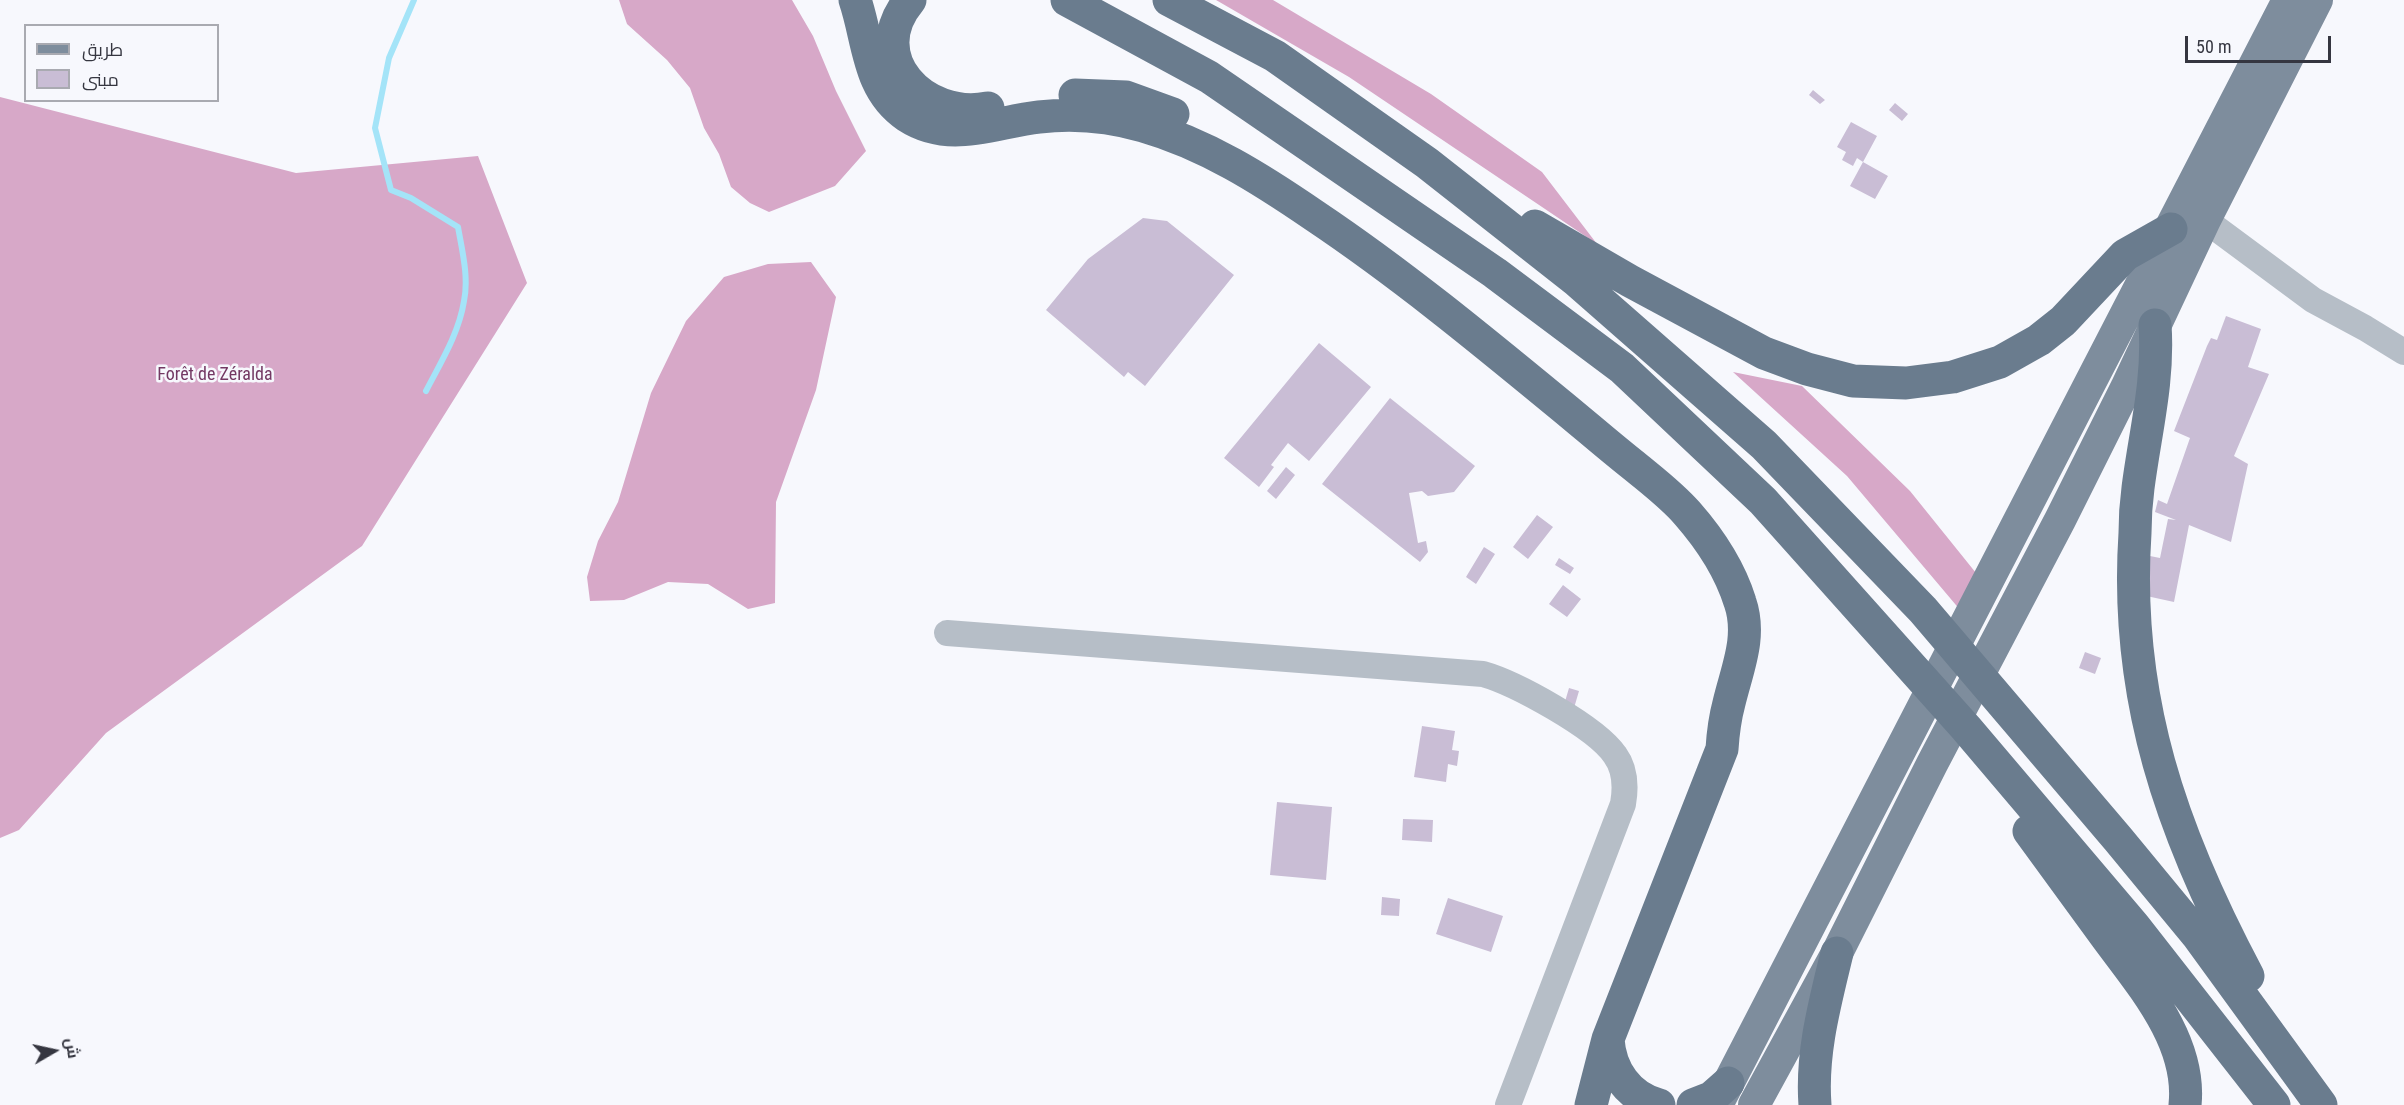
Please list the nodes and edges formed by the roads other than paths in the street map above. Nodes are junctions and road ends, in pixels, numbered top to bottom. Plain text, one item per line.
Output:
1 (855, 0) edge
2 (910, 0) edge
3 (1067, 0) edge
4 (1169, 0) edge
5 (2288, 0) edge
6 (2317, 0) edge
7 (1427, 163) junction
8 (2205, 220) junction
9 (2171, 229) junction
10 (2155, 325) junction
11 (2404, 352) edge
12 (947, 633) dead end
13 (1966, 728) junction
14 (1722, 748) junction
15 (1837, 953) junction
16 (1608, 1039) junction
17 (1723, 1094) edge
18 (1508, 1105) edge
19 (1591, 1105) edge
20 (1659, 1105) edge
21 (1693, 1105) edge
22 (1754, 1105) edge
23 (1815, 1105) edge
24 (2185, 1105) edge
25 (2274, 1105) edge
26 (2321, 1105) edge
27 (2328, 1105) edge

1 - 14 highway
2 - 14 highway
3 - 13 highway
4 - 7 highway
5 - 9 main road
6 - 8 main road
7 - 9 highway
7 - 26 highway
8 - 10 main road
8 - 11 lane
9 - 17 main road
10 - 15 main road
10 - 27 highway
12 - 18 lane
13 - 24 highway
13 - 25 highway
14 - 16 highway
15 - 22 main road
15 - 23 highway
16 - 19 highway
16 - 20 highway
17 - 21 highway

